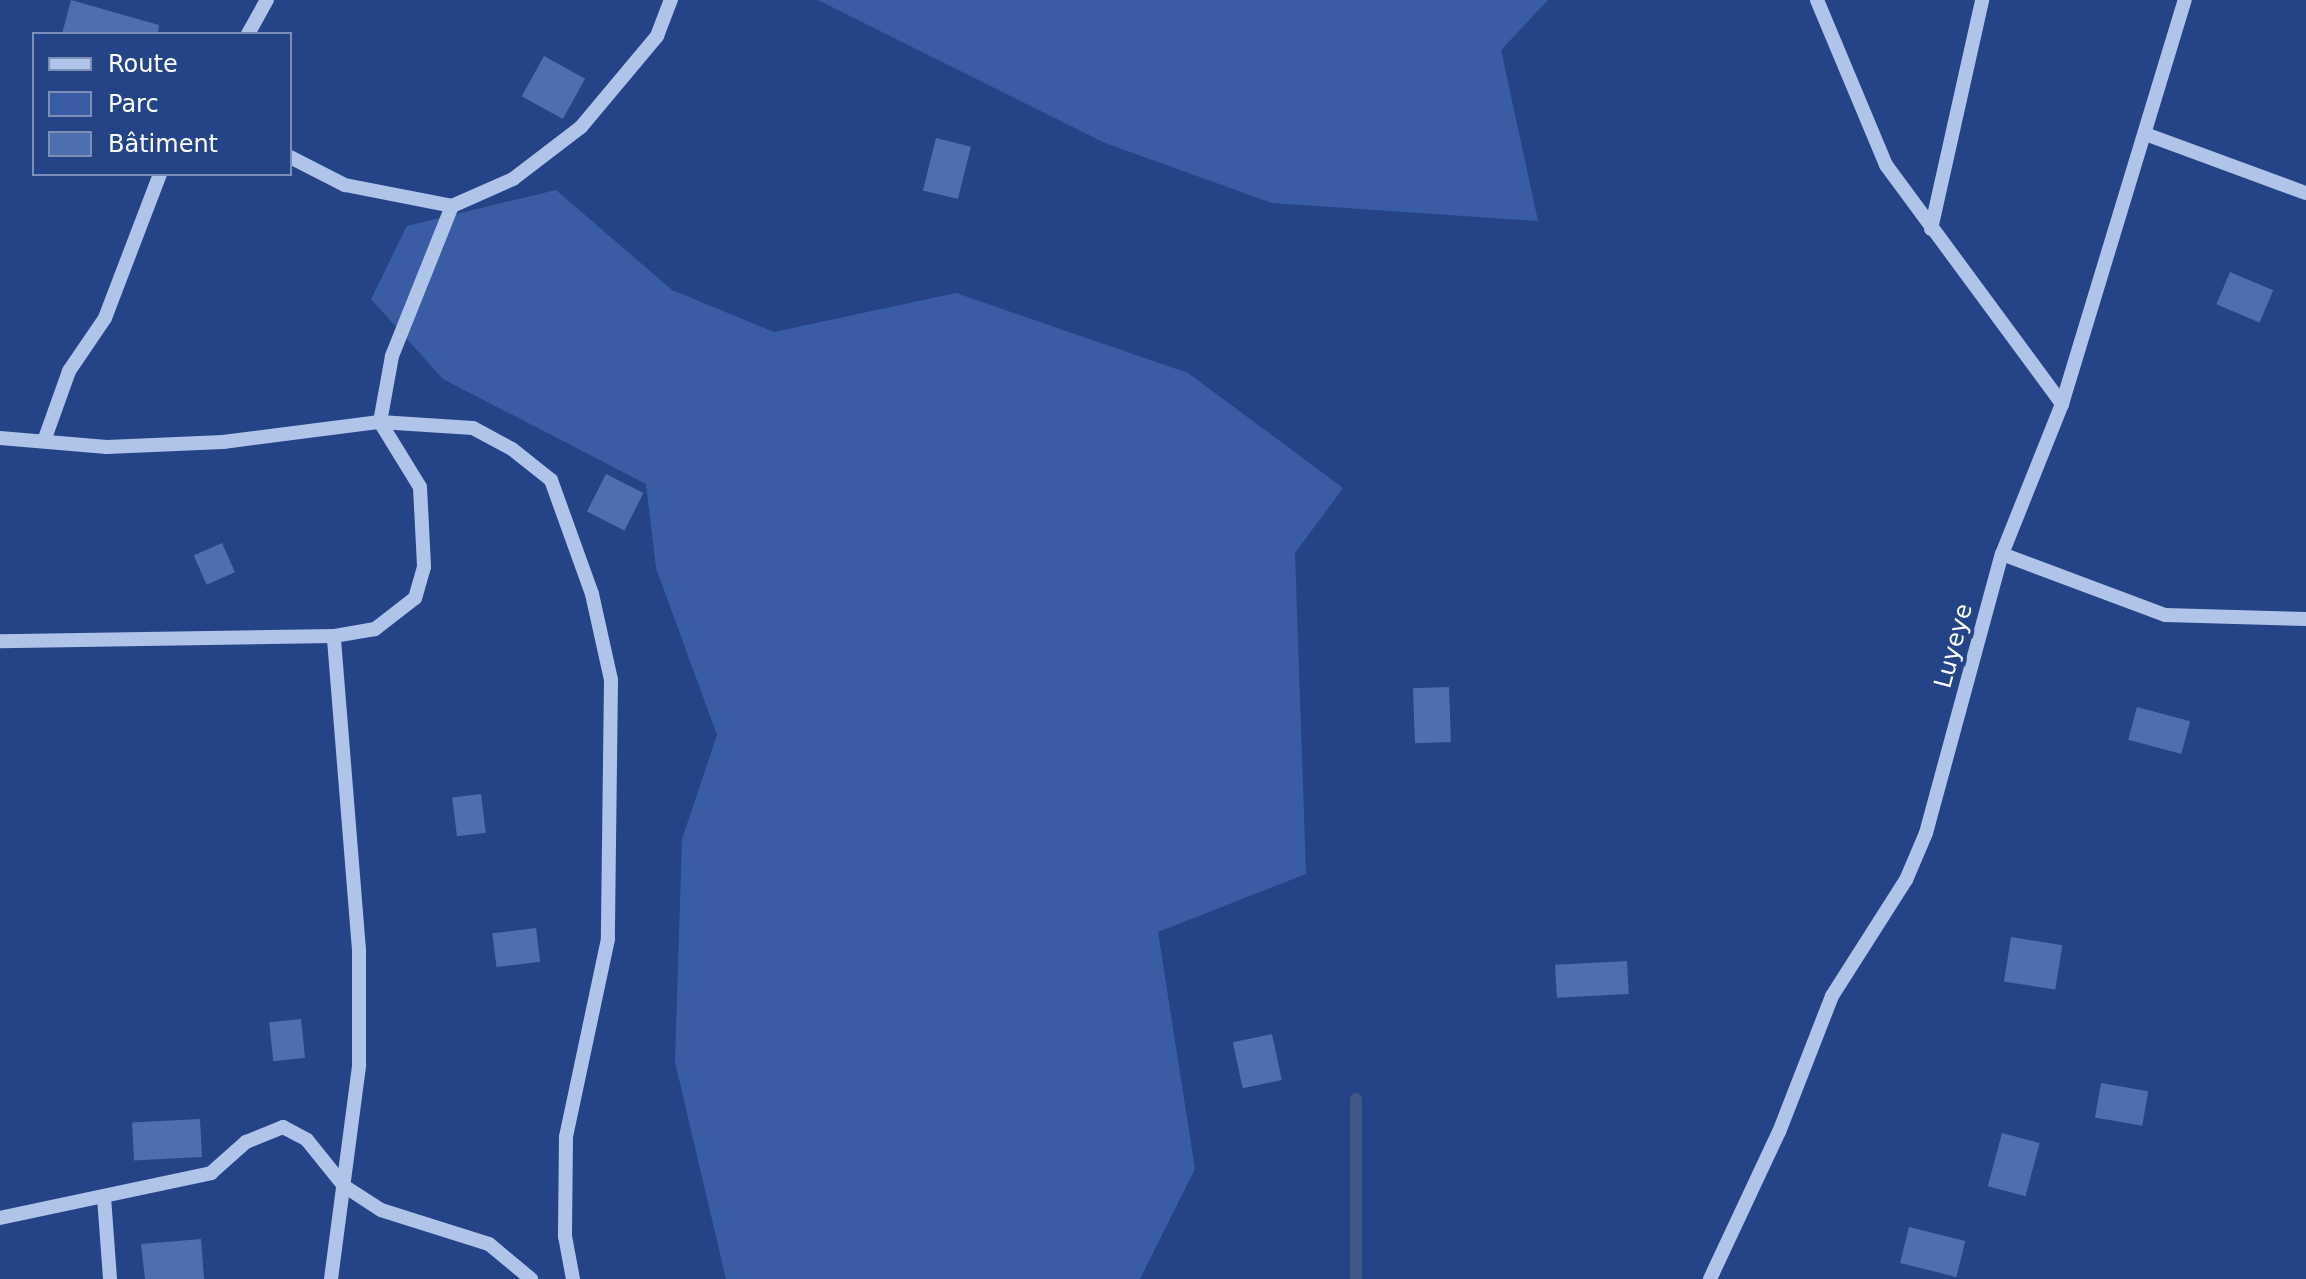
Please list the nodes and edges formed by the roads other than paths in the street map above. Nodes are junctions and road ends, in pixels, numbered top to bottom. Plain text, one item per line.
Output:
1 (267, 0) edge
2 (671, 0) edge
3 (1817, 0) edge
4 (1982, 0) edge
5 (2185, 0) edge
6 (249, 32) edge
7 (2148, 135) junction
8 (292, 158) edge
9 (159, 176) edge
10 (2306, 193) edge
11 (452, 206) junction
12 (1931, 229) junction
13 (2062, 404) junction
14 (380, 422) junction
15 (0, 438) edge
16 (44, 441) junction
17 (2002, 554) junction
18 (2306, 619) edge
19 (334, 636) junction
20 (0, 641) edge
21 (344, 1186) junction
22 (104, 1197) junction
23 (0, 1218) edge
24 (110, 1279) edge
25 (331, 1279) edge
26 (531, 1279) edge
27 (573, 1279) edge
28 (1710, 1279) edge

1 - 6 street
2 - 11 street
3 - 12 street
4 - 12 street
5 - 7 street, Luyeye
7 - 10 street
7 - 13 street, Luyeye
8 - 11 street
9 - 16 street
11 - 14 street
12 - 13 street
13 - 17 street, Luyeye
14 - 16 street
14 - 19 street
14 - 27 street
15 - 16 street
17 - 18 street
17 - 28 street, Luyeye
19 - 20 street
19 - 21 street
21 - 22 street
21 - 25 street
21 - 26 street
22 - 23 street
22 - 24 street

